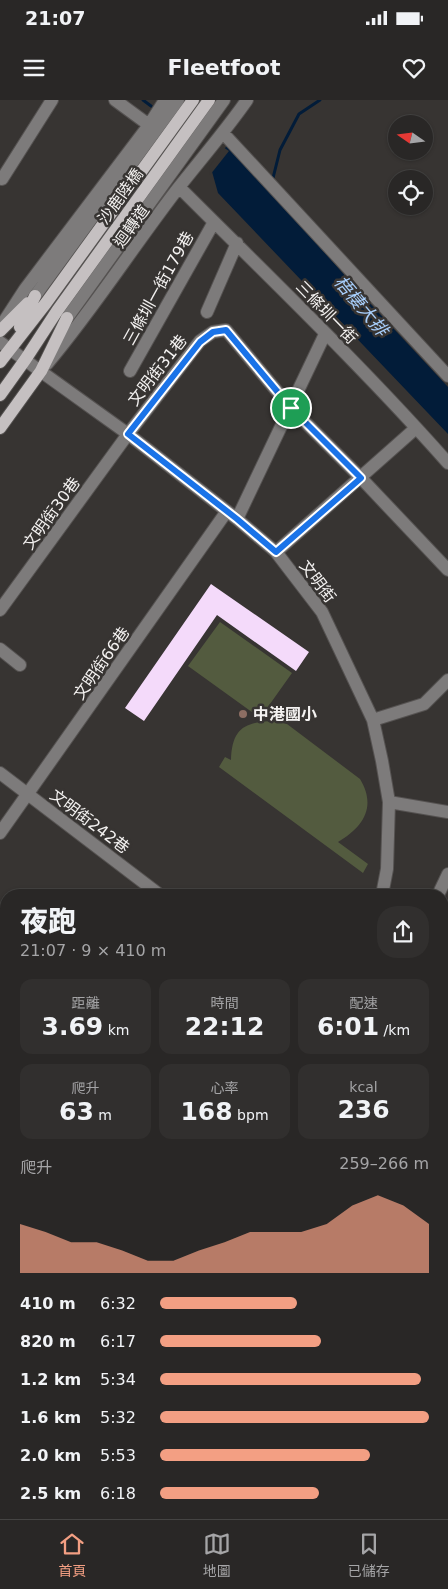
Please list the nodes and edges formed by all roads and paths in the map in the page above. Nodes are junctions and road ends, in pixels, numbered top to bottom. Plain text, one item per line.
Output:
1 (52, 100) edge
2 (115, 100) edge
3 (165, 100) edge
4 (178, 100) edge
5 (193, 100) edge
6 (209, 100) edge
7 (224, 100) edge
8 (247, 100) edge
9 (149, 125) junction
10 (224, 134) junction
11 (2, 179) dead end
12 (179, 187) junction
13 (214, 222) junction
14 (237, 243) junction
15 (51, 307) junction
16 (207, 312) dead end
17 (0, 329) edge
18 (325, 334) junction
19 (5, 345) edge
20 (25, 360) junction
21 (0, 362) edge
22 (130, 370) dead end
23 (41, 371) junction
24 (448, 376) edge
25 (0, 395) edge
26 (291, 408) junction
27 (0, 428) edge
28 (416, 428) junction
29 (128, 434) junction
30 (448, 463) edge
31 (361, 478) junction
32 (232, 515) junction
33 (276, 552) junction
34 (448, 570) edge
35 (0, 610) edge
36 (0, 649) edge
37 (20, 665) dead end
38 (448, 680) edge
39 (373, 720) junction
40 (0, 773) edge
41 (28, 794) junction
42 (389, 802) junction
43 (448, 812) edge
44 (0, 833) edge
45 (448, 874) edge
46 (152, 889) edge
47 (383, 889) edge
48 (441, 889) edge

1 - 11 street
2 - 9 street
3 - 9 street
4 - 15 street
5 - 15 main road, 沙鹿陸橋
6 - 15 main road, 沙鹿陸橋
7 - 15 street
8 - 10 street, 迴轉道
9 - 17 street
10 - 12 street, 迴轉道
10 - 24 street
12 - 13 street, 三條圳一街
12 - 23 street, 迴轉道
13 - 14 street, 三條圳一街
13 - 22 street, 三條圳一街179巷
14 - 16 street
14 - 18 street, 三條圳一街
15 - 17 main road
15 - 19 main road
15 - 20 main road
15 - 23 main road
18 - 26 street, 文明街66巷
18 - 28 street, 三條圳一街
19 - 20 street, 文明街
19 - 21 main road
20 - 23 street, 文明街
20 - 25 main road
23 - 27 main road
23 - 29 street, 文明街
26 - 29 street, 文明街31巷
26 - 31 street, 文明街31巷
26 - 32 street, 文明街66巷
28 - 30 street, 三條圳一街
28 - 31 street
29 - 32 street, 文明街
29 - 35 street, 文明街30巷
31 - 33 street
31 - 34 street, 文明街31巷
32 - 33 street, 文明街
32 - 41 street, 文明街66巷
33 - 39 street, 文明街
36 - 37 street
38 - 39 street
39 - 42 street, 文明街
40 - 41 street, 文明街242巷
41 - 44 street, 文明街66巷
41 - 46 street, 文明街242巷
42 - 43 street
42 - 47 street, 文明街
45 - 48 street

